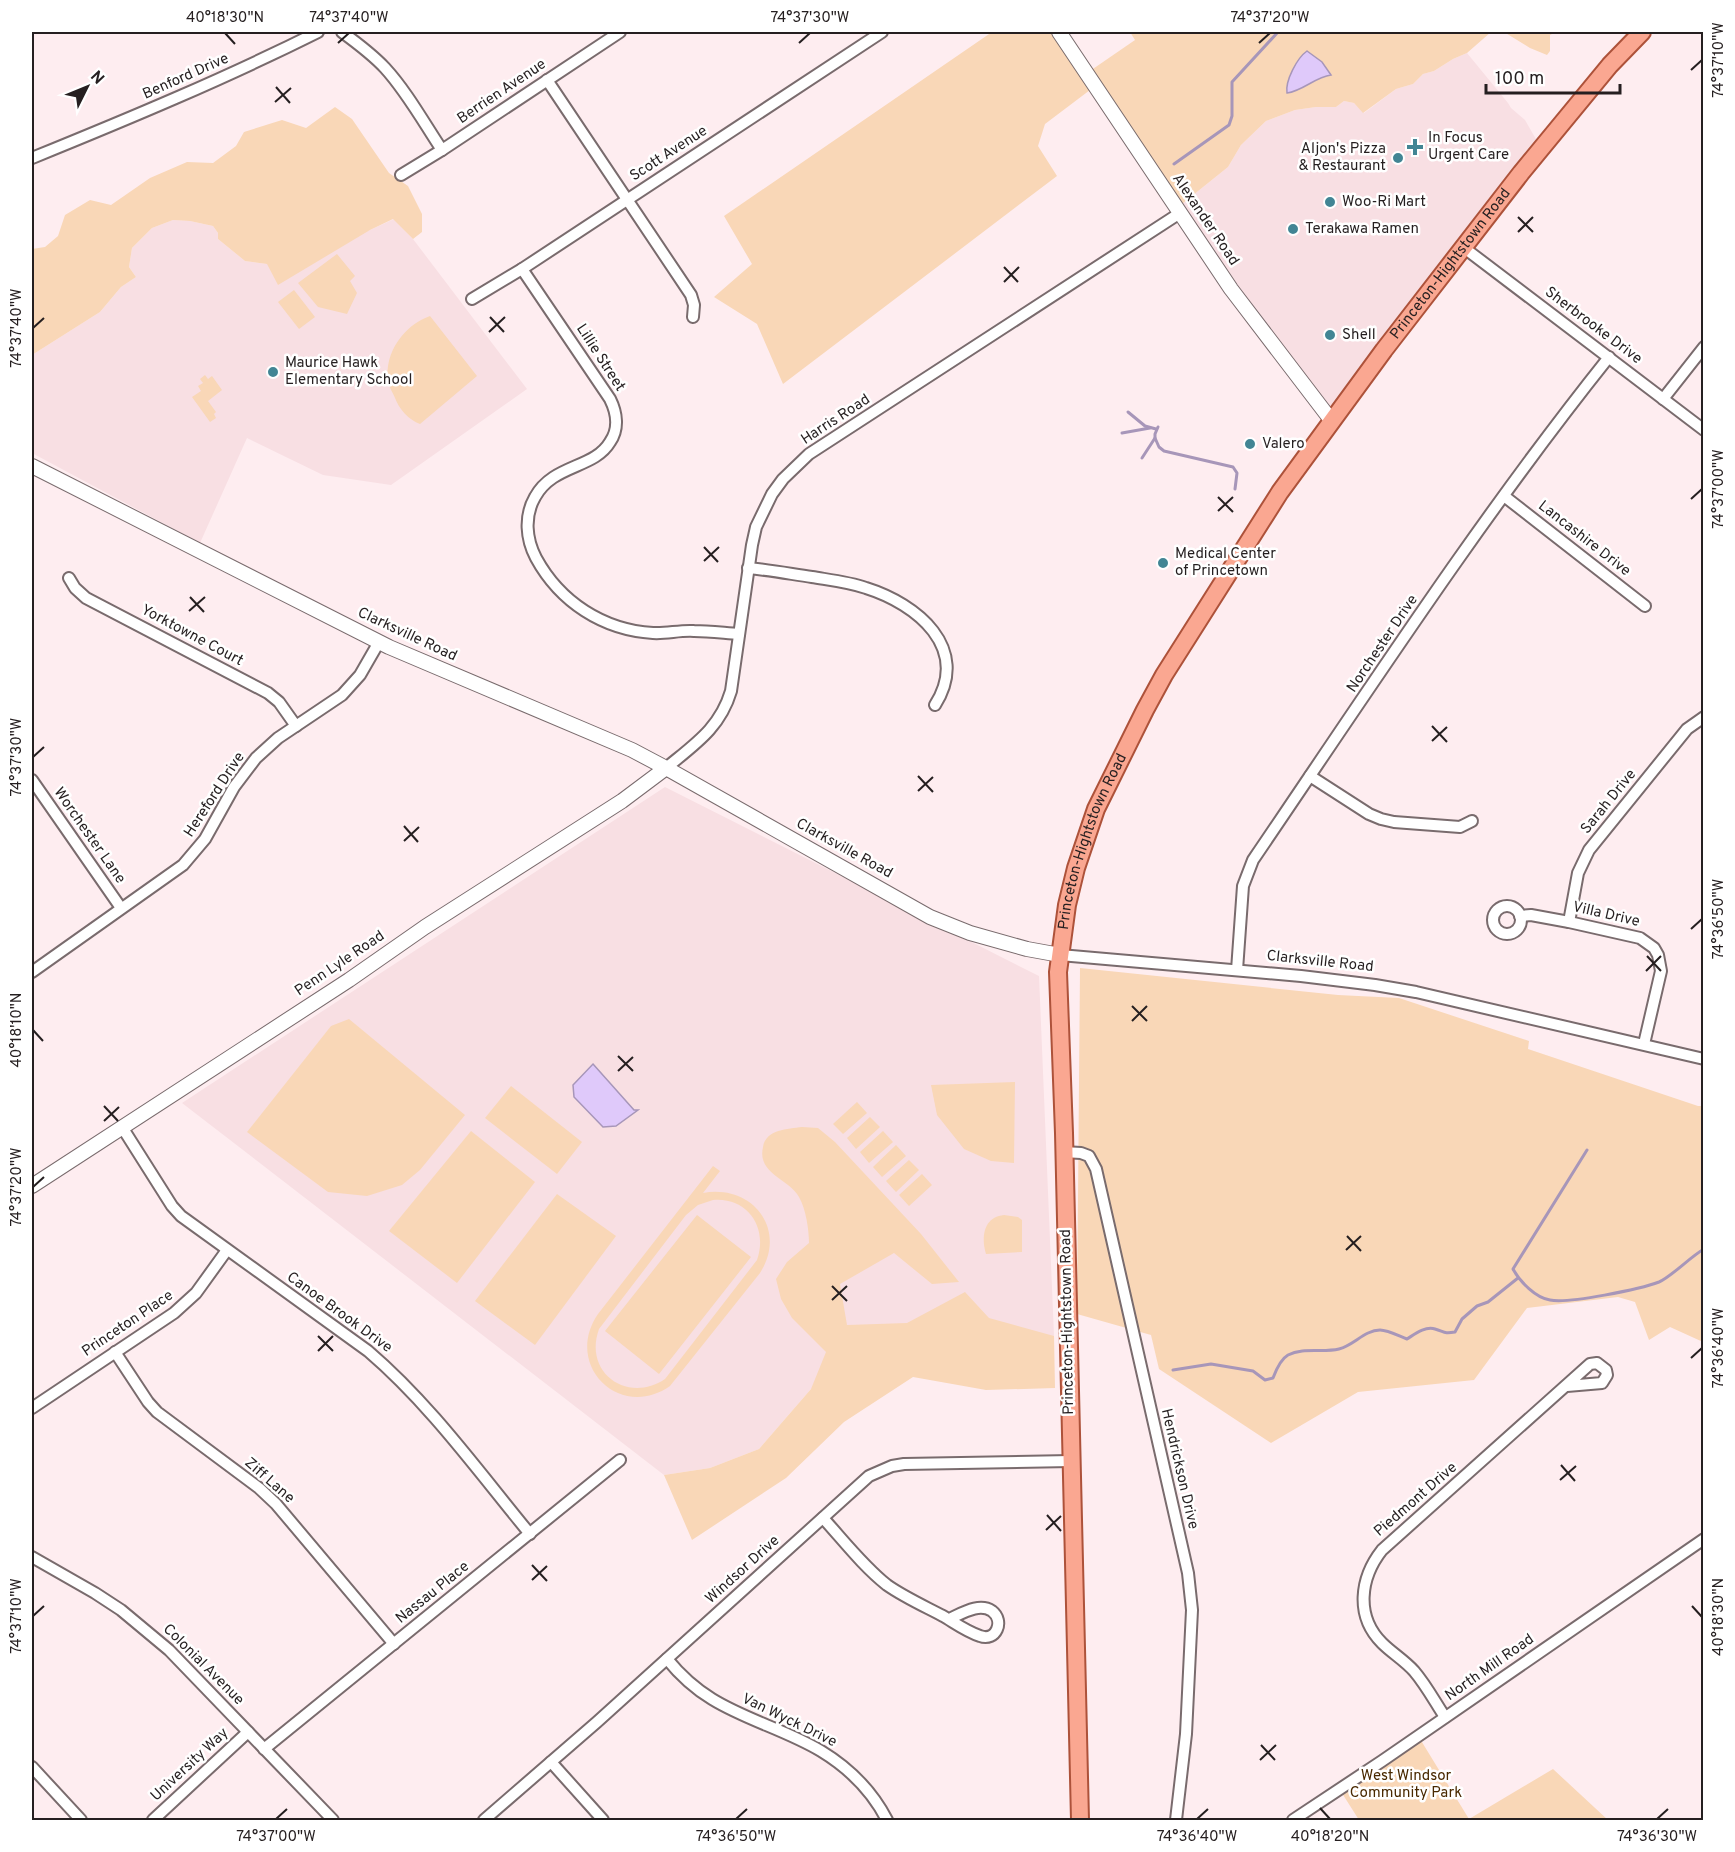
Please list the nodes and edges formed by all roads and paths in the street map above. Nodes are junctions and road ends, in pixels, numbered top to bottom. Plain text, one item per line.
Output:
1 (318, 32) edge
2 (342, 32) edge
3 (620, 32) edge
4 (882, 32) edge
5 (1059, 32) edge
6 (1642, 32) edge
7 (547, 80) junction
8 (442, 150) junction
9 (32, 158) edge
10 (400, 175) dead end
11 (627, 200) junction
12 (1180, 213) junction
13 (1463, 247) junction
14 (522, 269) junction
15 (472, 299) dead end
16 (693, 317) dead end
17 (1704, 347) edge
18 (1609, 357) junction
19 (1663, 399) junction
20 (1331, 420) junction
21 (1704, 430) edge
22 (32, 466) edge
23 (1504, 496) junction
24 (748, 568) junction
25 (69, 578) dead end
26 (1645, 606) dead end
27 (739, 634) junction
28 (379, 642) junction
29 (935, 705) dead end
30 (1704, 717) edge
31 (296, 726) junction
32 (666, 768) junction
33 (1310, 777) junction
34 (32, 780) edge
35 (1472, 821) dead end
36 (121, 908) junction
37 (1520, 916) dead end
38 (1569, 922) junction
39 (1060, 955) junction
40 (1237, 970) junction
41 (32, 972) edge
42 (1644, 1044) junction
43 (1704, 1059) edge
44 (122, 1127) junction
45 (1063, 1152) junction
46 (32, 1186) edge
47 (227, 1250) junction
48 (115, 1352) junction
49 (1567, 1386) dead end
50 (32, 1408) edge
51 (620, 1460) dead end
52 (1071, 1461) junction
53 (823, 1518) junction
54 (530, 1534) junction
55 (1704, 1539) edge
56 (32, 1557) edge
57 (949, 1619) dead end
58 (394, 1644) junction
59 (668, 1659) junction
60 (1445, 1718) junction
61 (248, 1732) junction
62 (264, 1749) junction
63 (551, 1762) junction
64 (32, 1767) edge
65 (81, 1821) edge
66 (153, 1821) edge
67 (333, 1821) edge
68 (484, 1821) edge
69 (603, 1821) edge
70 (887, 1821) edge
71 (1080, 1821) edge
72 (1176, 1821) edge
73 (1293, 1821) edge

1 - 9 street, Benford Drive
2 - 8 street
3 - 7 street, Berrien Avenue
4 - 11 street, Scott Avenue
5 - 12 street, Alexander Road
6 - 13 main road, Princeton-Hightstown Road
7 - 8 street, Berrien Avenue
7 - 11 street
8 - 10 street, Berrien Avenue
11 - 14 street, Scott Avenue
11 - 16 street
12 - 20 street, Alexander Road
12 - 24 street, Harris Road
13 - 18 street, Sherbrooke Drive
13 - 20 main road, Princeton-Hightstown Road
14 - 15 street, Scott Avenue
14 - 27 street, Lillie Street
17 - 19 street
18 - 19 street, Sherbrooke Drive
18 - 23 street, Norchester Drive
19 - 21 street, Sherbrooke Drive
20 - 39 main road, Princeton-Hightstown Road
22 - 28 street, Clarksville Road
23 - 26 street, Lancashire Drive
23 - 33 street, Norchester Drive
24 - 27 street, Harris Road
24 - 29 street
25 - 31 street, Yorktowne Court
27 - 32 street, Harris Road
28 - 31 street, Hereford Drive
28 - 32 street, Clarksville Road
30 - 38 street, Sarah Drive
31 - 36 street, Hereford Drive
32 - 39 street, Clarksville Road
32 - 44 street, Penn Lyle Road
33 - 35 street
33 - 40 street, Norchester Drive
34 - 36 street, Worchester Lane
36 - 41 street, Hereford Drive
37 - 38 street, Villa Drive
38 - 42 street, Villa Drive
39 - 40 street, Clarksville Road
39 - 45 main road, Princeton-Hightstown Road
40 - 42 street, Clarksville Road
42 - 43 street, Clarksville Road
44 - 46 street, Penn Lyle Road
44 - 47 street, Canoe Brook Drive
45 - 52 main road, Princeton-Hightstown Road
45 - 72 street, Hendrickson Drive
47 - 48 street, Princeton Place
47 - 54 street, Canoe Brook Drive
48 - 50 street, Princeton Place
48 - 58 street, Ziff Lane
49 - 60 street, Piedmont Drive
51 - 54 street, Nassau Place
52 - 53 street, Windsor Drive
52 - 71 main road, Princeton-Hightstown Road
53 - 57 street
53 - 59 street, Windsor Drive
54 - 58 street, Nassau Place
55 - 60 street, North Mill Road
56 - 61 street, Colonial Avenue
58 - 62 street, Nassau Place
59 - 63 street, Windsor Drive
59 - 70 street, Van Wyck Drive
60 - 73 street, North Mill Road
61 - 62 street, Colonial Avenue
61 - 66 street, University Way
62 - 67 street, Colonial Avenue
63 - 68 street, Windsor Drive
63 - 69 street
64 - 65 street

